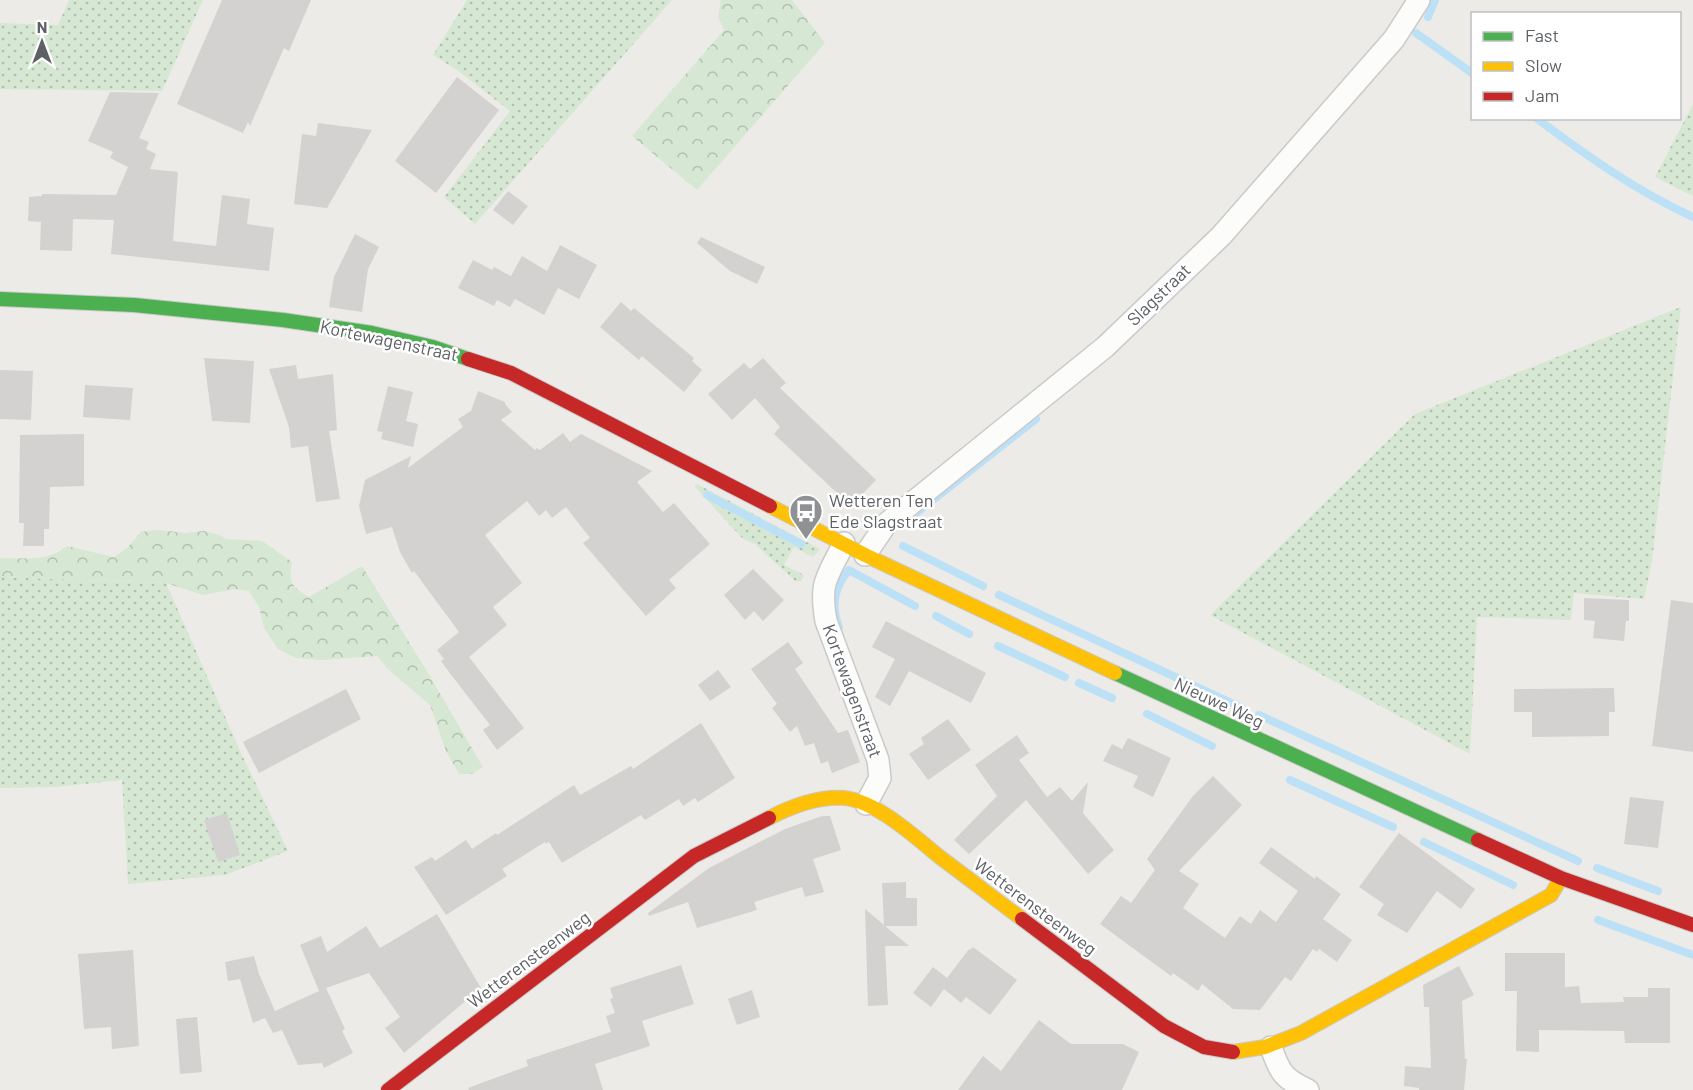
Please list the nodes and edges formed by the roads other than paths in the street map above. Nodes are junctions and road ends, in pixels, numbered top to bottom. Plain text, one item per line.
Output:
1 (1419, 0) edge
2 (0, 299) edge
3 (844, 543) junction
4 (865, 555) junction
5 (866, 804) junction
6 (1561, 878) junction
7 (1693, 925) edge
8 (1271, 1047) junction
9 (388, 1090) edge
10 (1308, 1090) edge

1 - 4 street, Slagstraat
2 - 3 street, Kortewagenstraat
3 - 4 street, Kortewagenstraat
3 - 5 street, Kortewagenstraat
4 - 6 street, Nieuwe Weg
5 - 8 street, Wetterensteenweg
5 - 9 street, Wetterensteenweg
6 - 7 street
6 - 8 street, Wetterensteenweg
8 - 10 street

